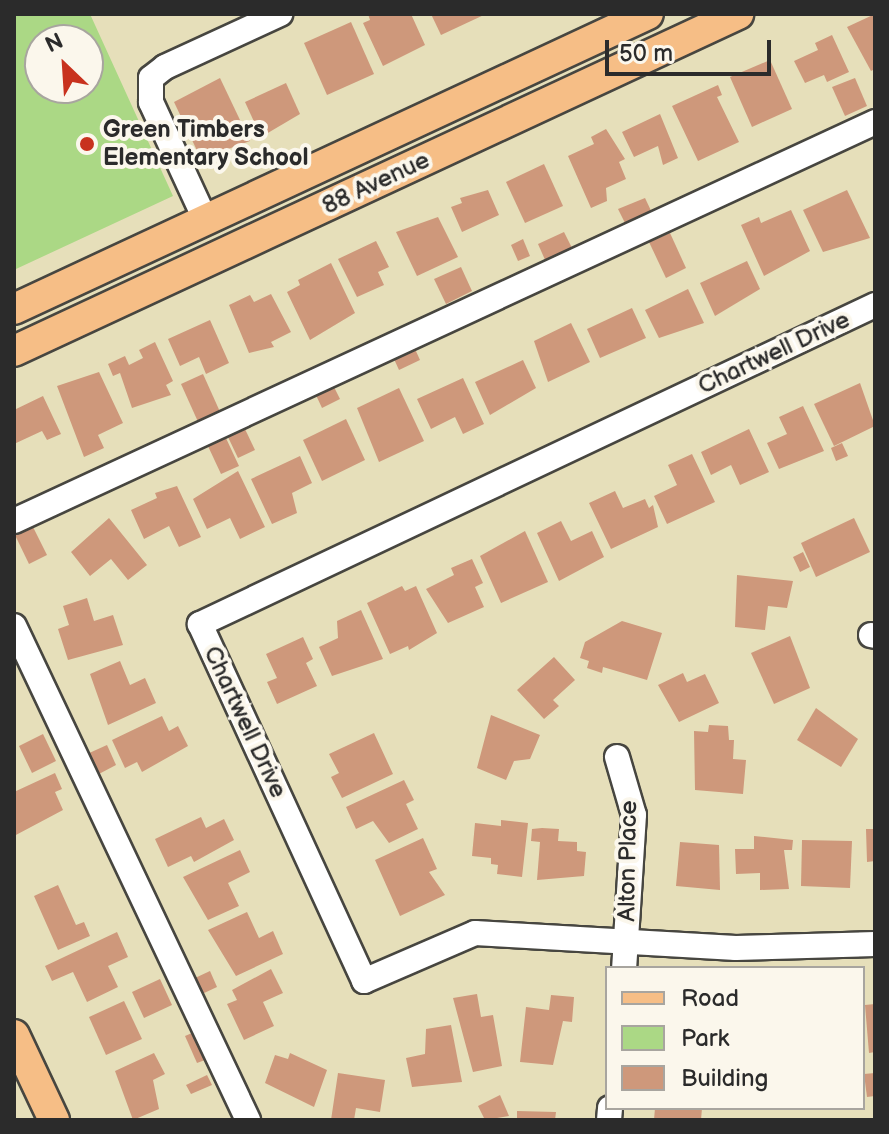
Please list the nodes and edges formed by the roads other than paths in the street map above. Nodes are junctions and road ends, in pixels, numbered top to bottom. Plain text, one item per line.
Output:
1 (280, 14) edge
2 (648, 14) edge
3 (738, 14) edge
4 (875, 122) edge
5 (205, 219) junction
6 (875, 305) edge
7 (14, 309) edge
8 (14, 351) edge
9 (14, 521) edge
10 (14, 626) edge
11 (617, 757) dead end
12 (626, 942) junction
13 (875, 944) edge
14 (624, 966) edge
15 (14, 1035) edge
16 (54, 1120) edge
17 (248, 1120) edge

1 - 5 street
2 - 5 main road, 88 Avenue
3 - 8 main road, 88 Avenue
4 - 9 street
5 - 7 main road, 88 Avenue
6 - 12 street, Chartwell Drive
10 - 17 street
11 - 12 street, Alton Place
12 - 13 street, Chartwell Drive
12 - 14 street, Alton Place
15 - 16 main road

